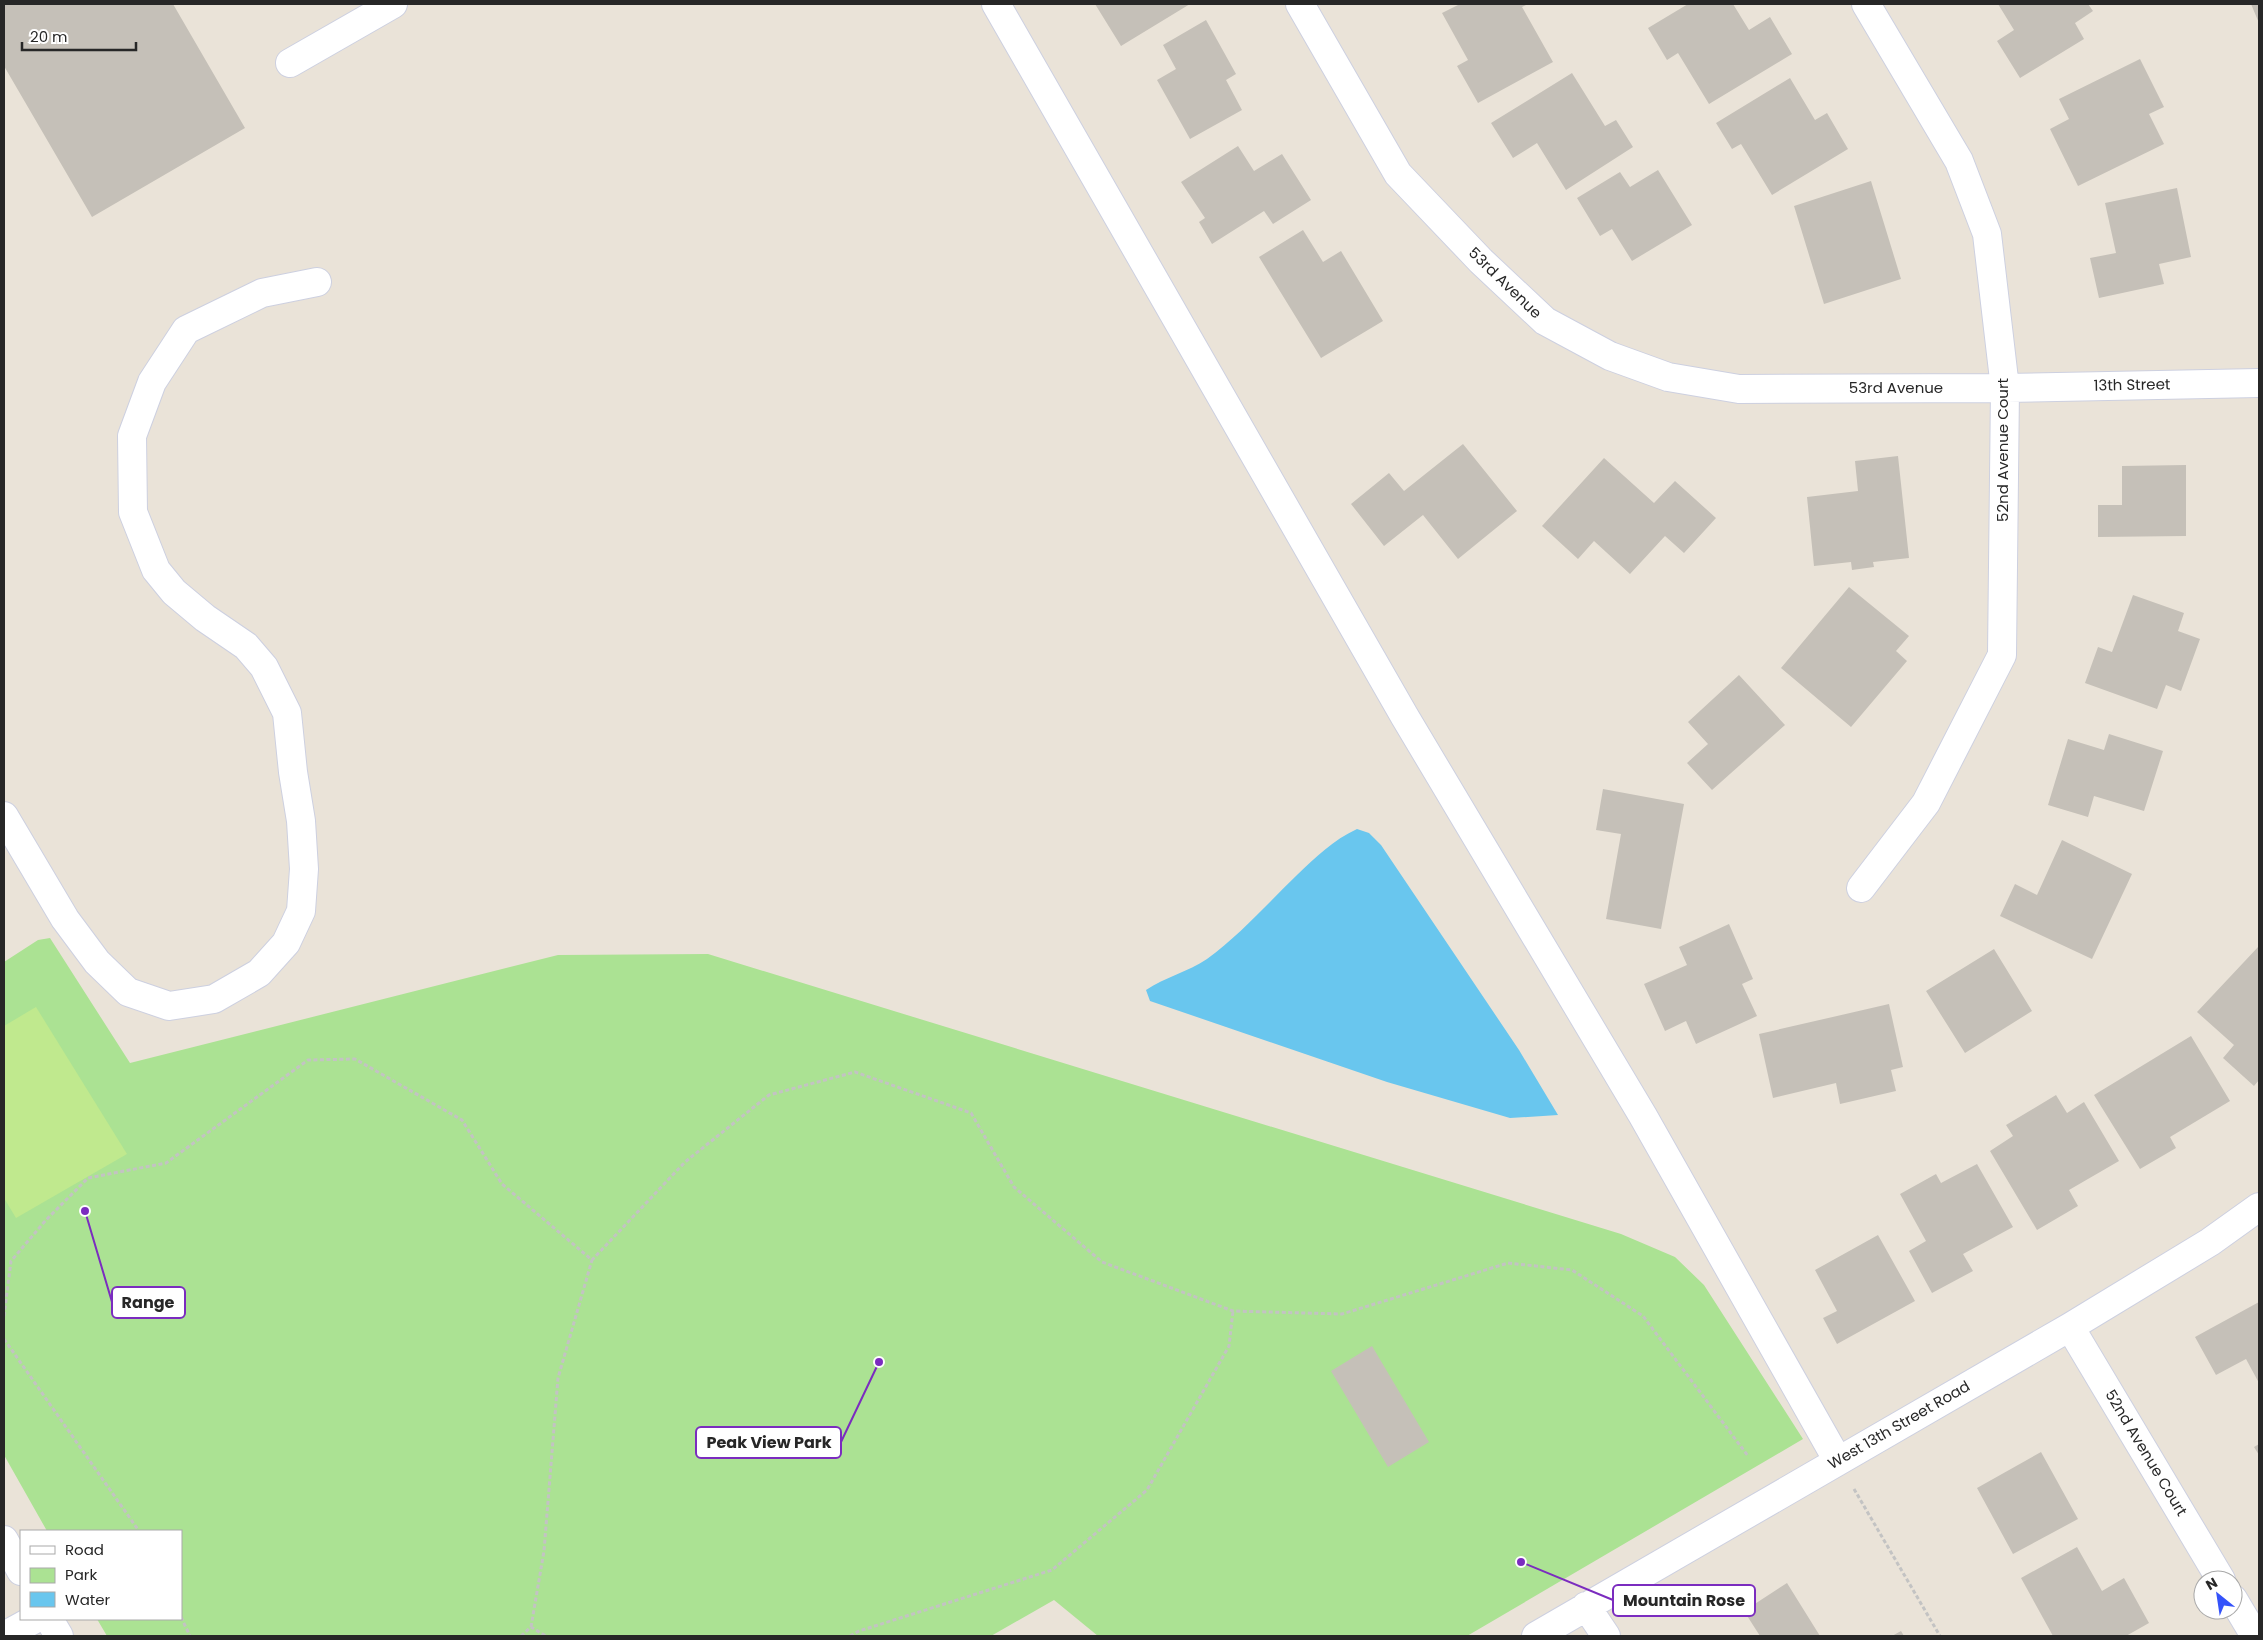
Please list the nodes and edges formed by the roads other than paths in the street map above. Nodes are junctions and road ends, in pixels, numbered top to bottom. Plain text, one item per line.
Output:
1 (394, 4) edge
2 (996, 4) edge
3 (1300, 4) edge
4 (1866, 4) edge
5 (290, 63) dead end
6 (318, 282) dead end
7 (2259, 382) edge
8 (2005, 388) junction
9 (4, 816) edge
10 (1862, 888) dead end
11 (2259, 1207) edge
12 (2070, 1327) junction
13 (1838, 1461) junction
14 (4, 1540) edge
15 (20, 1569) edge
16 (2216, 1570) edge
17 (1586, 1606) junction
18 (2243, 1616) edge
19 (33, 1620) edge
20 (50, 1620) edge
21 (4, 1636) edge
22 (59, 1636) edge
23 (1536, 1636) edge
24 (1606, 1636) edge
25 (2255, 1636) edge

1 - 5 street
2 - 13 street
3 - 8 street, 53rd Avenue
4 - 8 street, 52nd Avenue Court
6 - 9 street
7 - 8 street, 13th Street
8 - 10 street, 52nd Avenue Court
11 - 12 street, West 13th Street Road
12 - 13 street, West 13th Street Road
12 - 16 street, 52nd Avenue Court
13 - 17 street, West 13th Street Road
14 - 15 street
17 - 23 street, West 13th Street Road
17 - 24 street
18 - 25 street
19 - 21 street
20 - 22 street

